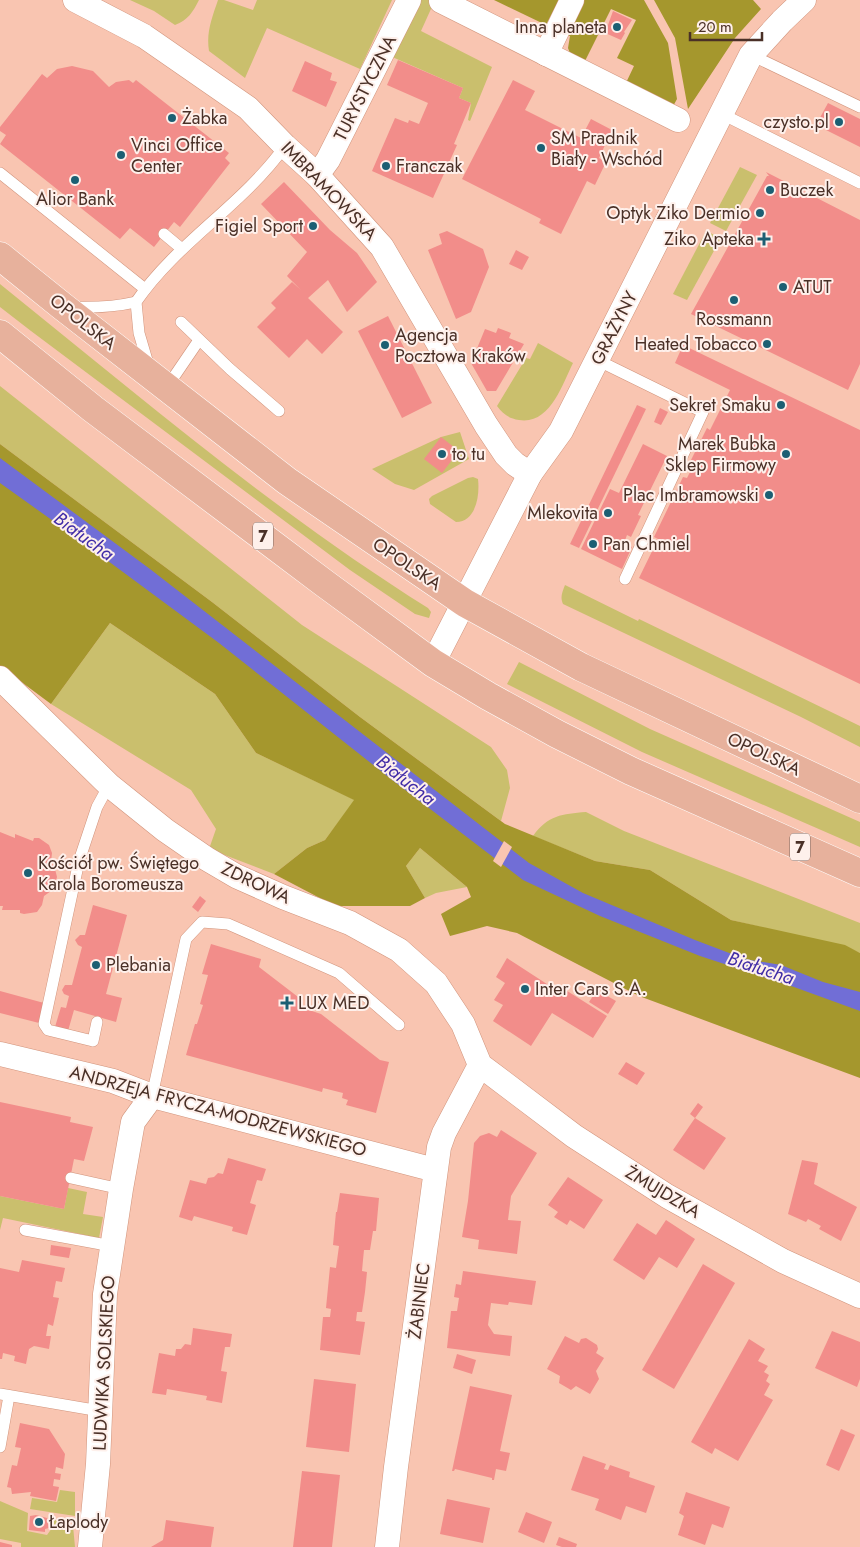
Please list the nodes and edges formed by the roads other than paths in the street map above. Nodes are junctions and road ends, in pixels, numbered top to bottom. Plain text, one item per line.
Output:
1 (75, 0) edge
2 (409, 0) edge
3 (572, 0) edge
4 (804, 0) edge
5 (441, 1) edge
6 (546, 54) junction
7 (752, 55) junction
8 (860, 107) edge
9 (722, 114) junction
10 (678, 120) dead end
11 (285, 146) junction
12 (0, 173) edge
13 (317, 175) junction
14 (860, 182) edge
15 (164, 234) dead end
16 (182, 248) junction
17 (0, 256) edge
18 (145, 289) junction
19 (136, 302) junction
20 (62, 306) junction
21 (181, 322) dead end
22 (0, 334) edge
23 (199, 340) junction
24 (597, 360) junction
25 (159, 381) junction
26 (279, 411) dead end
27 (530, 474) junction
28 (625, 579) dead end
29 (465, 603) junction
30 (433, 663) junction
31 (0, 678) edge
32 (109, 785) junction
33 (860, 799) edge
34 (860, 873) edge
35 (97, 1022) dead end
36 (399, 1025) dead end
37 (0, 1054) edge
38 (480, 1065) junction
39 (152, 1096) junction
40 (435, 1170) junction
41 (70, 1178) dead end
42 (121, 1189) junction
43 (25, 1230) dead end
44 (112, 1246) junction
45 (860, 1296) edge
46 (5, 1395) edge
47 (100, 1411) junction
48 (0, 1447) edge
49 (90, 1547) edge
50 (387, 1547) edge

1 - 11 street, IMBRAMOWSKA
2 - 13 street, TURYSTYCZNA
3 - 6 street
4 - 7 street, GRAŻYNY
5 - 6 street
6 - 10 street
7 - 8 lane
7 - 9 street, GRAŻYNY
9 - 14 lane
9 - 24 street, GRAŻYNY
11 - 13 street, IMBRAMOWSKA
11 - 16 lane
12 - 18 lane
13 - 27 street, IMBRAMOWSKA
15 - 16 lane
16 - 18 lane
17 - 20 main road, OPOLSKA
18 - 19 lane
19 - 20 lane
19 - 25 lane
20 - 25 main road, OPOLSKA
21 - 23 lane
22 - 30 main road, 7
23 - 25 lane
23 - 26 lane
24 - 27 street, GRAŻYNY
24 - 28 lane
25 - 29 main road, OPOLSKA
27 - 29 street, GRAŻYNY
29 - 30 street, GRAŻYNY
29 - 33 main road, OPOLSKA
30 - 34 main road, 7
31 - 32 street, ZDROWA
32 - 35 lane
32 - 38 street, ZDROWA
36 - 39 lane
37 - 39 street, ANDRZEJA FRYCZA-MODRZEWSKIEGO
38 - 40 street, ŻABINIEC
38 - 45 street, ŻMUJDZKA
39 - 40 street, ANDRZEJA FRYCZA-MODRZEWSKIEGO
39 - 42 street, LUDWIKA SOLSKIEGO
40 - 50 street, ŻABINIEC
41 - 42 lane
42 - 44 street, LUDWIKA SOLSKIEGO
43 - 44 lane
44 - 47 street, LUDWIKA SOLSKIEGO
46 - 47 lane
46 - 48 lane
47 - 49 street, LUDWIKA SOLSKIEGO

